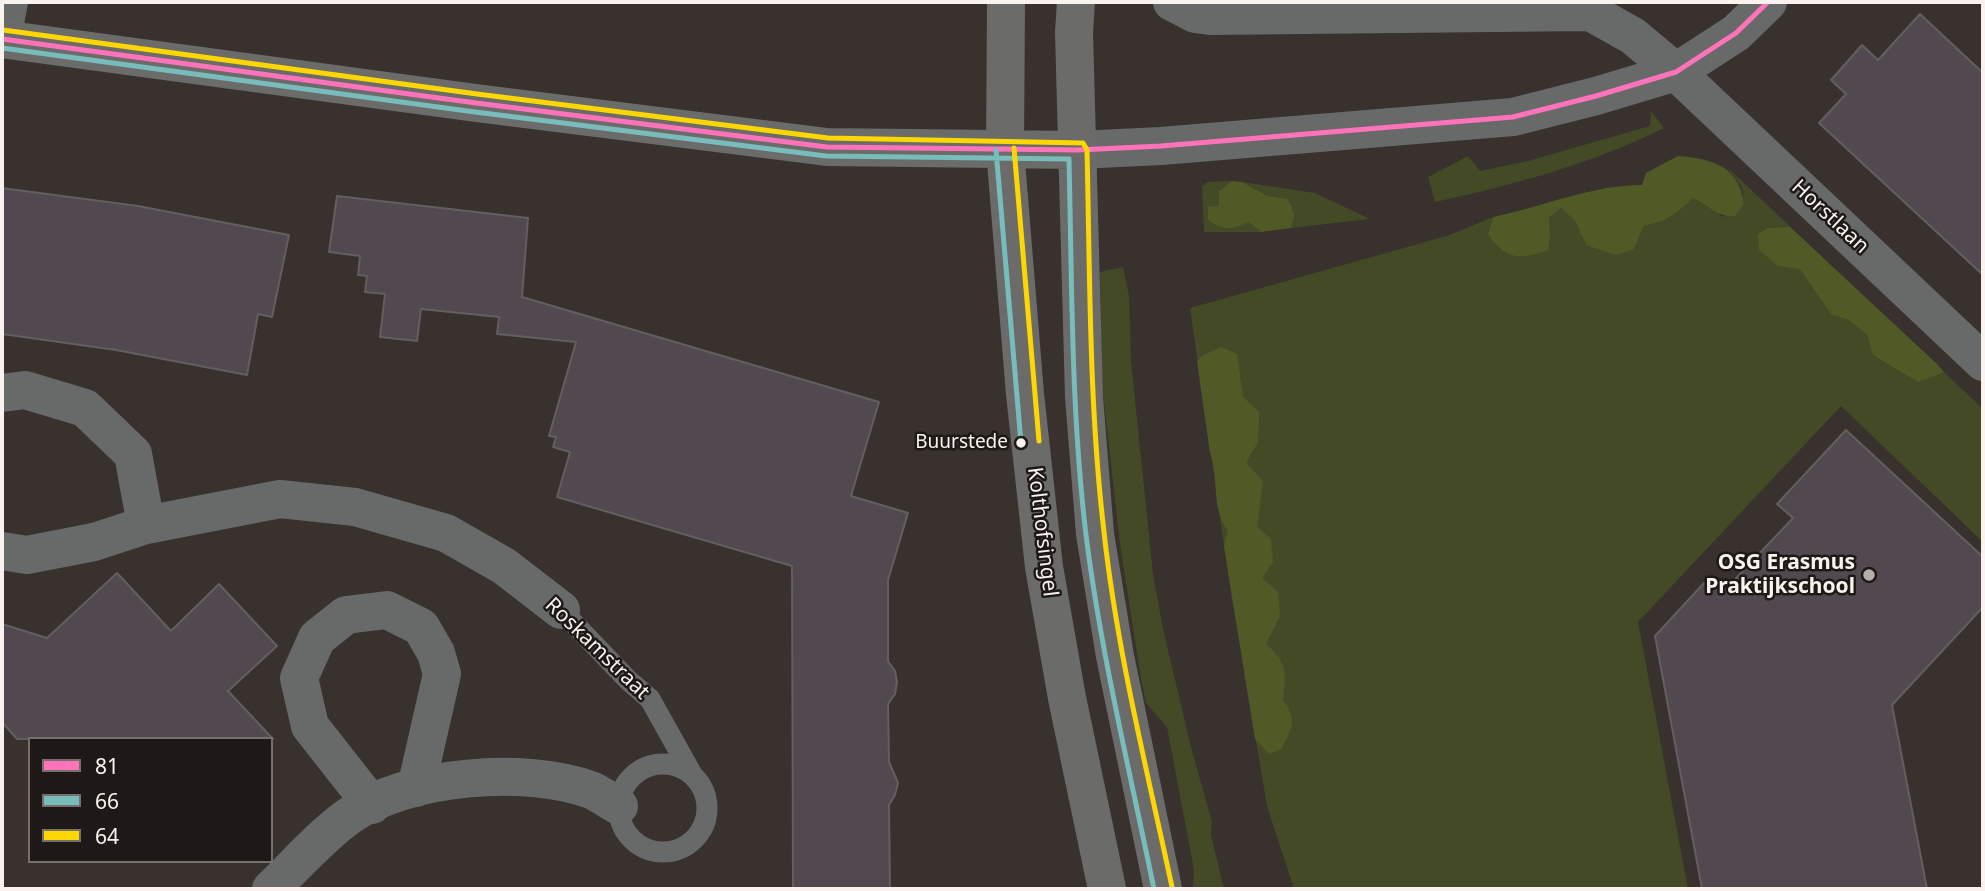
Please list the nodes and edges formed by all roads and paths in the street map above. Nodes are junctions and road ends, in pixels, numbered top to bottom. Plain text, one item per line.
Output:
1 (9, 2) edge
2 (1006, 2) edge
3 (1076, 2) edge
4 (1172, 2) edge
5 (1768, 2) edge
6 (2, 38) edge
7 (1676, 72) junction
8 (1005, 149) junction
9 (1078, 150) junction
10 (1983, 362) edge
11 (2, 393) edge
12 (146, 525) junction
13 (2, 551) edge
14 (561, 610) joint
15 (693, 776) junction
16 (416, 788) junction
17 (372, 805) junction
18 (618, 806) junction
19 (271, 889) edge
20 (1107, 889) edge
21 (1163, 889) edge

1 - 6 street
2 - 8 main road, Kolthofsingel
3 - 9 main road
4 - 7 street, Horstlaan
5 - 7 street
6 - 8 main road
7 - 9 street
7 - 10 street, Horstlaan
8 - 9 main road
8 - 20 main road, Kolthofsingel
9 - 21 main road
11 - 12 street
12 - 13 street, Roskamstraat
12 - 14 street, Roskamstraat
14 - 15 lane, Roskamstraat
15 - 18 lane
15 - 18 lane
16 - 17 street
16 - 17 street
16 - 18 street
17 - 19 street

